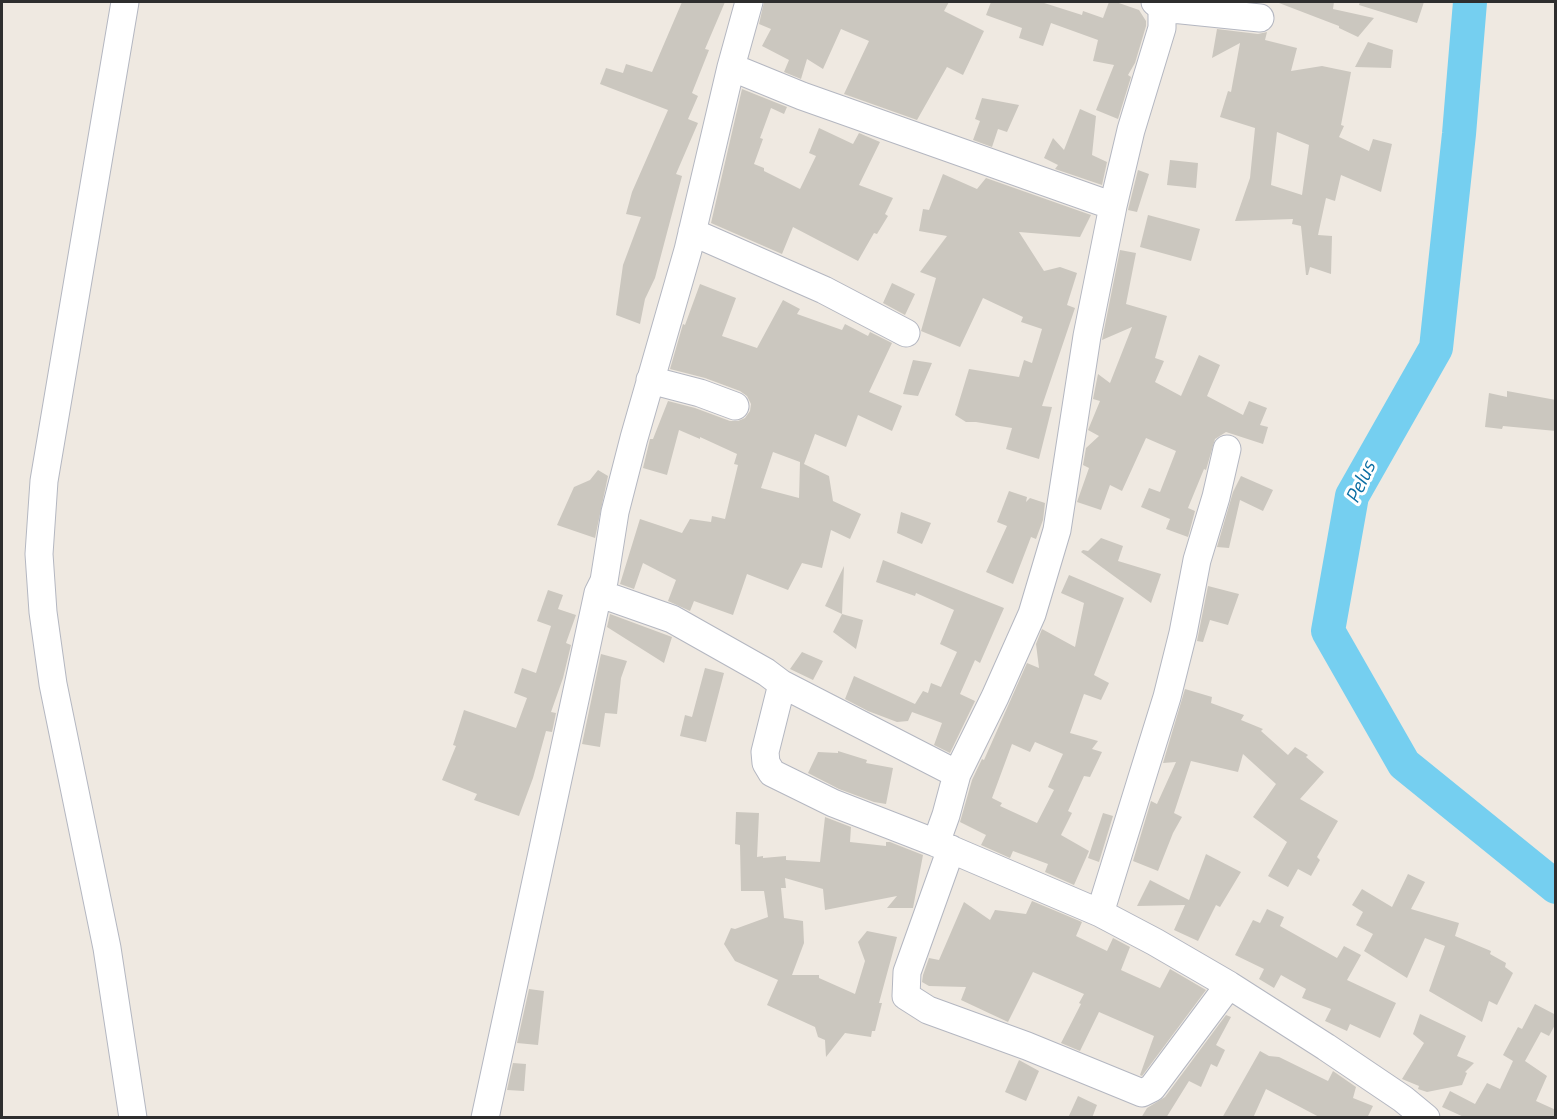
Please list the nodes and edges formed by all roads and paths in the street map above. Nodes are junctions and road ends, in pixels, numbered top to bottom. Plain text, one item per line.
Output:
1 (125, 2) edge
2 (749, 2) edge
3 (1158, 5) edge
4 (1260, 18) dead end
5 (731, 67) junction
6 (1113, 206) junction
7 (692, 232) junction
8 (906, 333) dead end
9 (650, 380) junction
10 (735, 406) dead end
11 (1227, 449) dead end
12 (598, 593) junction
13 (782, 684) junction
14 (957, 774) junction
15 (943, 846) junction
16 (1100, 913) junction
17 (1229, 985) junction
18 (133, 1118) edge
19 (485, 1118) edge
20 (1426, 1118) edge

1 - 18 street
2 - 5 street
3 - 4 street
3 - 6 street
5 - 6 street
5 - 7 street
6 - 14 street
7 - 8 street
7 - 9 street
9 - 10 street
9 - 12 street
11 - 16 street
12 - 13 street
12 - 19 street
13 - 14 street
13 - 15 street
14 - 15 street
15 - 16 street
15 - 17 street
16 - 17 street
17 - 20 street

